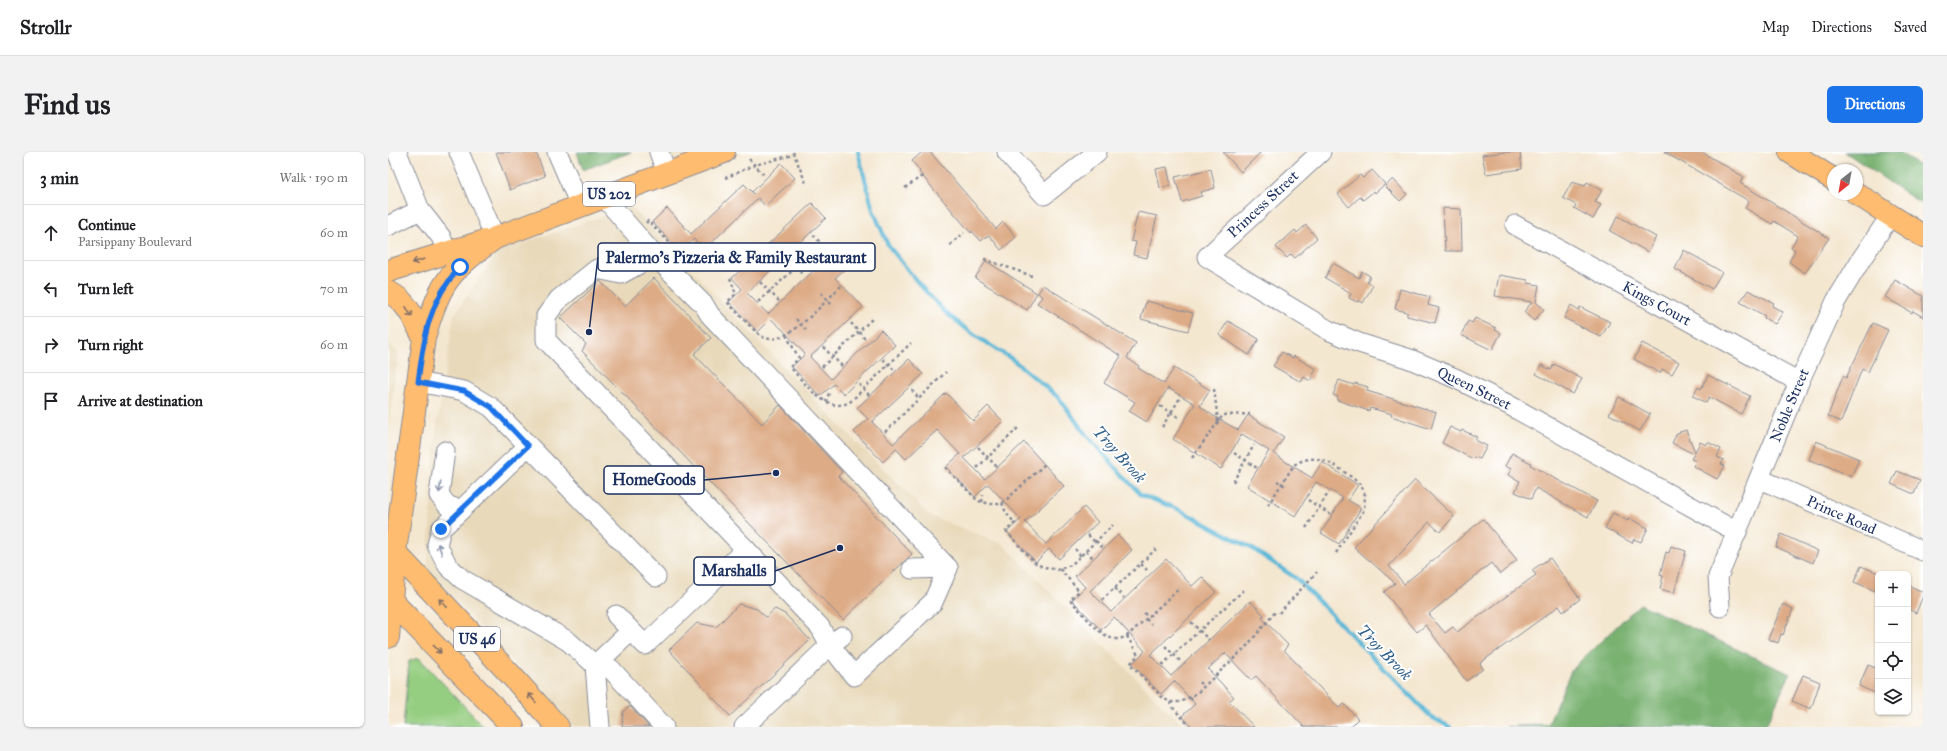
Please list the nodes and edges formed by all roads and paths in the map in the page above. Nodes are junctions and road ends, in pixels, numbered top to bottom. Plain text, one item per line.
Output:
1 (398, 152) edge
2 (459, 152) edge
3 (557, 152) edge
4 (659, 152) edge
5 (724, 152) edge
6 (1007, 152) edge
7 (1097, 152) edge
8 (1321, 152) edge
9 (1790, 152) edge
10 (793, 154) edge
11 (749, 159) dead end
12 (755, 165) junction
13 (667, 174) junction
14 (764, 175) dead end
15 (1827, 175) edge
16 (922, 176) dead end
17 (725, 178) dead end
18 (806, 184) dead end
19 (904, 188) dead end
20 (603, 196) junction
21 (1863, 198) edge
22 (580, 205) junction
23 (420, 210) junction
24 (1891, 215) junction
25 (389, 224) edge
26 (1514, 225) dead end
27 (642, 226) dead end
28 (964, 233) dead end
29 (812, 235) dead end
30 (1923, 236) edge
31 (495, 238) junction
32 (950, 245) dead end
33 (447, 252) junction
34 (703, 252) dead end
35 (653, 254) junction
36 (1207, 257) joint
37 (787, 258) dead end
38 (984, 259) dead end
39 (796, 268) junction
40 (388, 271) edge
41 (803, 276) dead end
42 (1032, 276) dead end
43 (730, 278) dead end
44 (760, 282) dead end
45 (841, 286) dead end
46 (388, 292) edge
47 (770, 292) junction
48 (821, 293) dead end
49 (827, 299) junction
50 (779, 301) dead end
51 (758, 302) dead end
52 (832, 305) dead end
53 (873, 318) dead end
54 (796, 319) dead end
55 (851, 323) dead end
56 (801, 324) junction
57 (806, 330) dead end
58 (859, 332) junction
59 (786, 335) junction
60 (424, 338) junction
61 (866, 340) dead end
62 (911, 343) dead end
63 (823, 347) dead end
64 (833, 357) junction
65 (883, 359) dead end
66 (889, 365) junction
67 (842, 366) dead end
68 (822, 367) dead end
69 (895, 371) dead end
70 (946, 372) dead end
71 (418, 382) junction
72 (1799, 382) junction
73 (859, 384) dead end
74 (863, 389) junction
75 (1214, 389) dead end
76 (912, 390) dead end
77 (829, 393) dead end
78 (870, 396) dead end
79 (1180, 398) dead end
80 (919, 399) junction
81 (826, 402) junction
82 (1160, 406) dead end
83 (1171, 413) junction
84 (1250, 414) dead end
85 (1180, 418) dead end
86 (1218, 421) junction
87 (1019, 427) dead end
88 (1162, 427) dead end
89 (885, 432) dead end
90 (1254, 445) dead end
91 (528, 446) junction
92 (978, 447) dead end
93 (445, 451) dead end
94 (1234, 453) dead end
95 (988, 457) junction
96 (1192, 458) dead end
97 (1245, 460) junction
98 (1045, 464) dead end
99 (945, 467) dead end
100 (997, 467) dead end
101 (977, 468) dead end
102 (1257, 468) dead end
103 (1760, 479) junction
104 (1277, 481) dead end
105 (1233, 482) dead end
106 (1282, 484) junction
107 (1287, 487) dead end
108 (1330, 492) dead end
109 (983, 495) dead end
110 (1308, 500) dead end
111 (982, 502) junction
112 (1002, 503) junction
113 (1268, 505) dead end
114 (1319, 508) junction
115 (460, 510) junction
116 (1331, 515) dead end
117 (1113, 525) dead end
118 (1306, 528) dead end
119 (1736, 532) junction
120 (1088, 535) dead end
121 (1096, 542) junction
122 (392, 548) edge
123 (746, 549) junction
124 (1074, 549) dead end
125 (1104, 549) dead end
126 (1156, 549) dead end
127 (1086, 551) junction
128 (1923, 551) edge
129 (1336, 553) dead end
130 (1080, 556) junction
131 (1093, 558) dead end
132 (1141, 564) junction
133 (948, 568) junction
134 (912, 569) dead end
135 (1060, 570) junction
136 (1147, 570) dead end
137 (1317, 572) dead end
138 (656, 577) dead end
139 (1115, 588) junction
140 (1180, 588) dead end
141 (1246, 588) dead end
142 (390, 598) edge
143 (1124, 598) dead end
144 (1102, 600) dead end
145 (1720, 607) dead end
146 (1276, 611) dead end
147 (1144, 613) dead end
148 (1279, 613) dead end
149 (616, 615) dead end
150 (1147, 618) junction
151 (1191, 622) dead end
152 (1151, 624) dead end
153 (631, 631) junction
154 (1199, 631) junction
155 (1127, 636) junction
156 (388, 637) edge
157 (1208, 640) dead end
158 (836, 641) junction
159 (1165, 646) dead end
160 (1174, 655) junction
161 (1182, 663) dead end
162 (595, 665) junction
163 (1162, 665) dead end
164 (1199, 682) dead end
165 (474, 686) junction
166 (1203, 687) junction
167 (631, 692) junction
168 (1190, 698) junction
169 (601, 699) junction
170 (1170, 702) junction
171 (1194, 702) dead end
172 (658, 725) edge
173 (501, 727) edge
174 (513, 727) edge
175 (558, 727) edge
176 (600, 727) edge
177 (609, 727) edge
178 (744, 727) edge
179 (1191, 727) edge

1 - 23 street
2 - 31 street
3 - 22 street
4 - 13 street
5 - 13 main road, US 202
6 - 7 street
8 - 36 street, Princess Street
9 - 15 main road
10 - 12 path
10 - 18 path
11 - 12 path
12 - 14 path
12 - 17 path
13 - 20 main road, US 202
16 - 19 path
20 - 22 main road, US 202
20 - 35 street
21 - 24 main road
22 - 31 main road, US 202
23 - 25 street
23 - 33 street
24 - 30 main road
24 - 72 street, Noble Street
26 - 72 street, Kings Court
27 - 34 path
28 - 32 path
29 - 39 path
31 - 33 main road
31 - 60 main road, US 202
33 -> 40 main road
35 - 123 street
35 - 133 street
36 - 119 street, Queen Street
37 - 39 path
38 - 42 path
39 - 41 path
39 - 47 path
43 - 59 path
44 - 47 path
45 - 49 path
46 -> 60 main road
47 - 50 path
47 - 51 path
48 - 49 path
49 - 52 path
49 - 56 path
53 - 58 path
54 - 56 path
55 - 58 path
56 - 57 path
56 - 59 path
58 - 61 path
58 - 64 path
59 - 81 path
60 - 71 main road, US 202
62 - 66 path
63 - 64 path
64 - 67 path
64 - 68 path
65 - 66 path
66 - 69 path
66 - 74 path
70 - 80 path
71 - 91 street
71 - 122 main road, US 202
72 - 103 street, Noble Street
73 - 74 path
74 - 78 path
74 - 81 path
75 - 86 path
76 - 80 path
77 - 81 path
79 - 83 path
80 - 89 path
82 - 83 path
83 - 85 path
83 - 88 path
84 - 86 path
86 - 96 path
87 - 95 path
90 - 97 path
91 - 115 street
91 - 138 street
92 - 95 path
93 -> 115 street
94 - 97 path
95 - 100 path
95 - 101 path
97 - 102 path
97 - 105 path
98 - 112 path
99 - 111 path
103 - 119 street, Noble Street
103 - 128 street, Prince Road
104 - 106 path
106 - 107 path
106 - 113 path
106 - 129 path
108 - 114 path
109 - 111 path
110 - 114 path
111 - 112 path
112 - 135 path
114 - 116 path
114 - 118 path
162 -> 115 street
117 - 121 path
119 - 145 street, Noble Street
120 - 121 path
121 - 125 path
121 - 127 path
122 - 142 main road, US 202
175 -> 122 main road, US 46
123 - 153 street
123 - 158 street
124 - 130 path
126 - 132 path
127 - 130 path
127 - 131 path
130 - 135 path
132 - 136 path
132 - 139 path
133 - 134 street
133 - 158 street
135 - 155 path
137 - 148 path
139 - 143 path
139 - 144 path
140 - 150 path
141 - 154 path
142 - 156 main road, US 202
142 -> 165 main road, US 46
146 - 166 path
147 - 150 path
149 - 153 street
150 - 152 path
150 - 155 path
151 - 154 path
153 - 162 street
154 - 157 path
154 - 160 path
155 - 170 path
158 - 178 street
159 - 160 path
160 - 161 path
160 - 163 path
162 - 167 street
162 - 169 street
164 - 166 path
165 - 173 main road
165 - 174 main road, US 46
166 - 168 path
167 - 169 street
167 - 172 street
168 - 170 path
168 - 171 path
169 - 176 street
169 - 177 street
170 - 179 path

